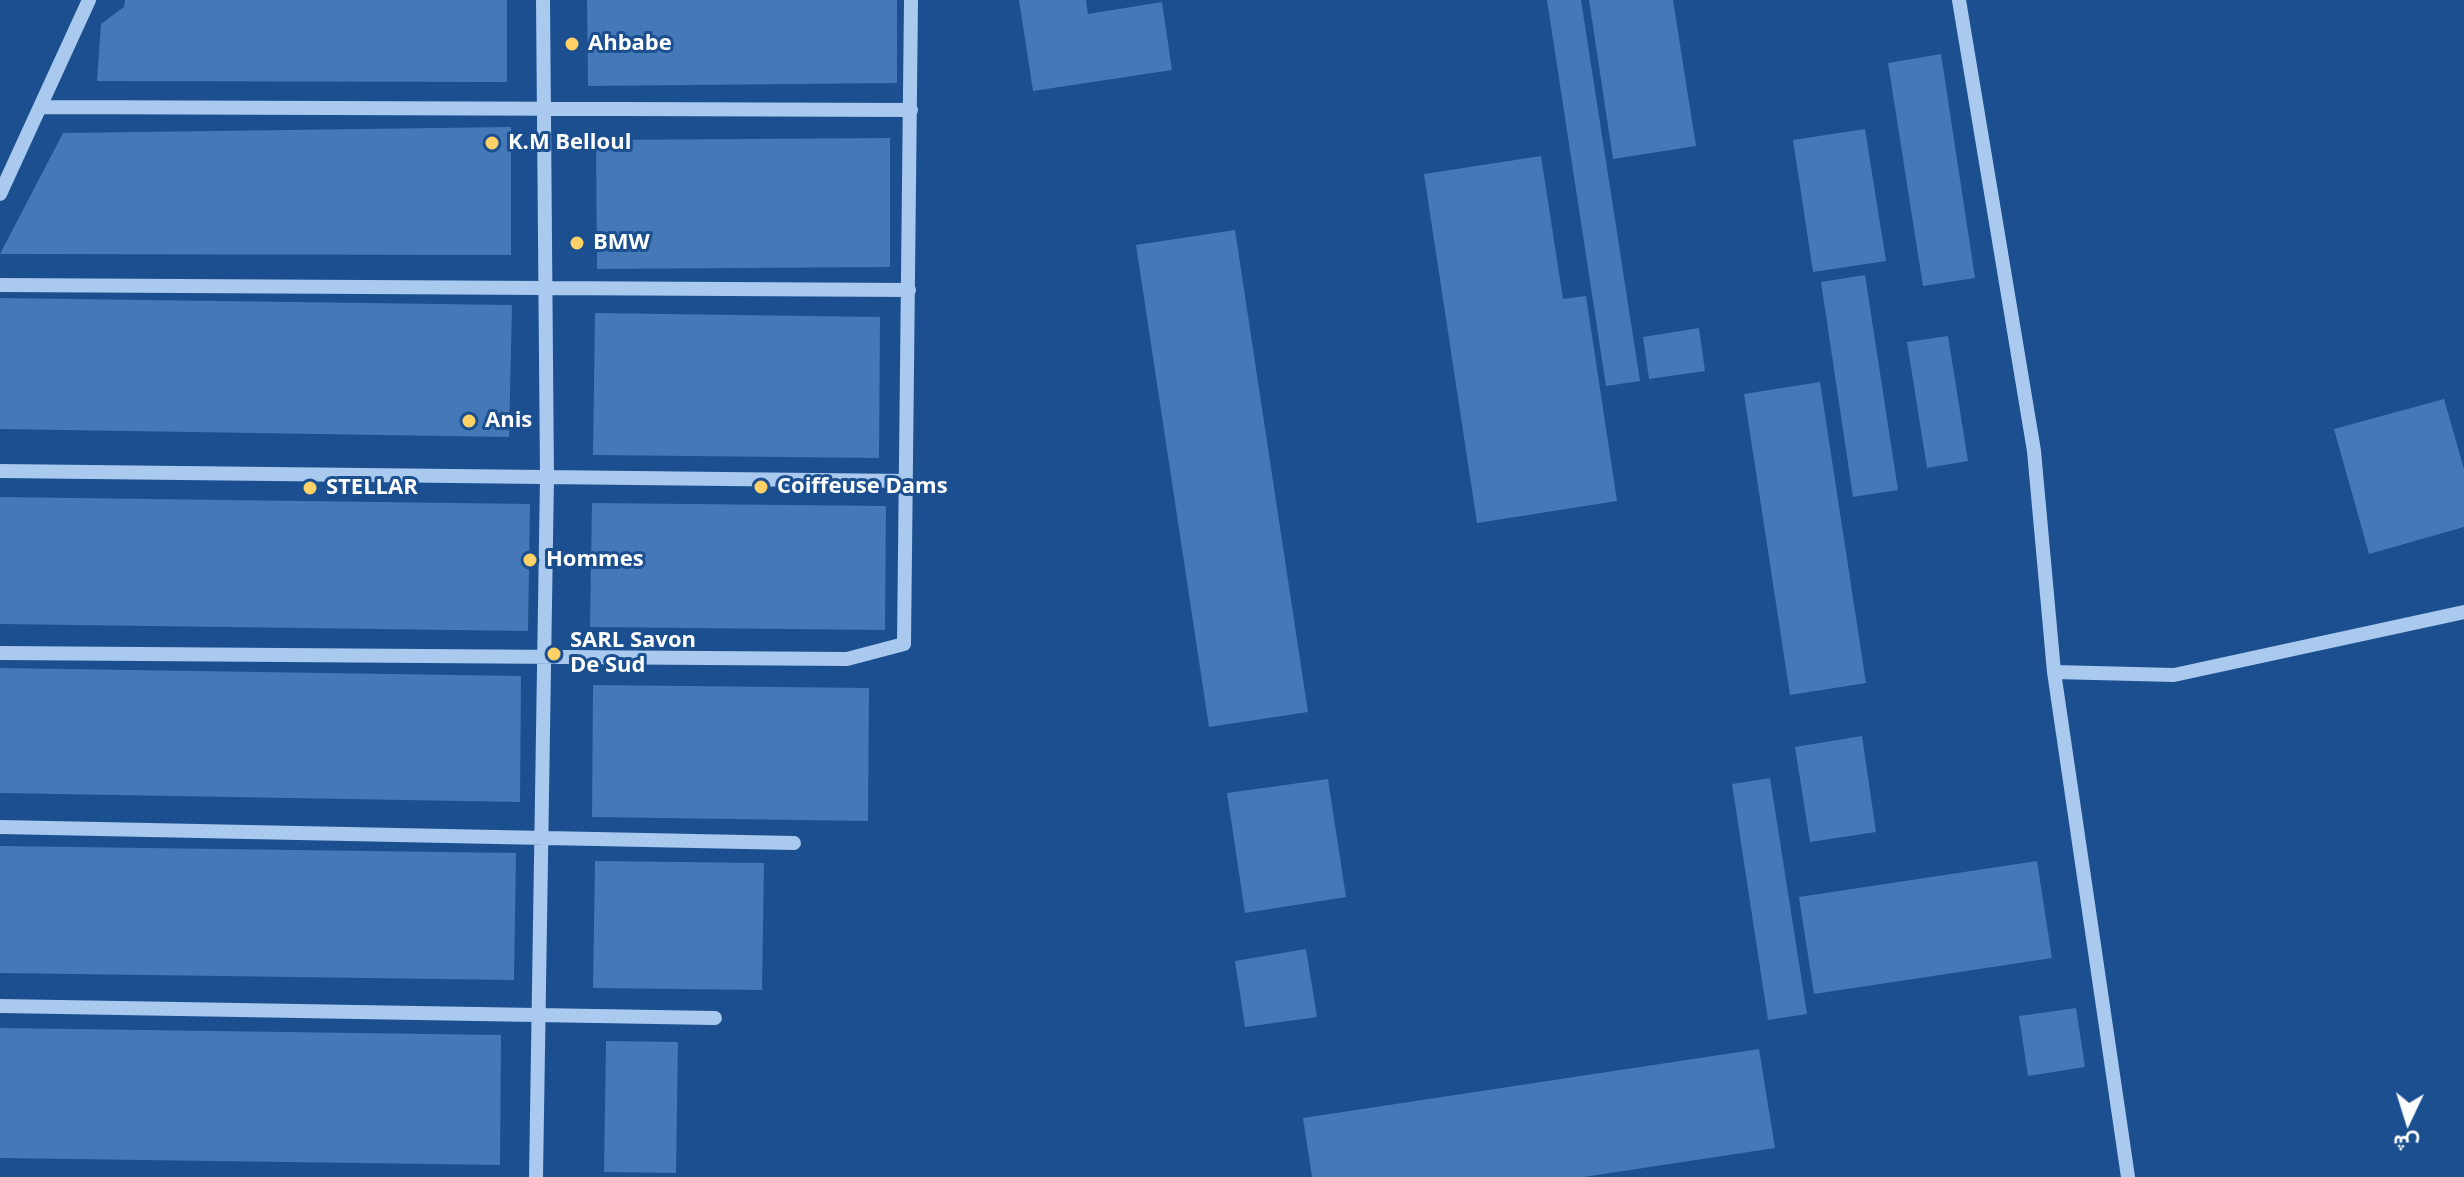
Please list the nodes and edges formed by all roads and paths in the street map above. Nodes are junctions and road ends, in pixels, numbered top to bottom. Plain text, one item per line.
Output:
1 (89, 0) edge
2 (543, 0) edge
3 (911, 0) edge
4 (1959, 0) edge
5 (40, 107) junction
6 (545, 109) junction
7 (911, 110) junction
8 (0, 194) edge
9 (0, 285) edge
10 (547, 288) junction
11 (909, 290) junction
12 (0, 471) edge
13 (547, 477) junction
14 (906, 481) junction
15 (2464, 612) edge
16 (0, 653) edge
17 (545, 657) junction
18 (2054, 672) junction
19 (0, 827) edge
20 (542, 838) junction
21 (794, 843) dead end
22 (0, 1006) edge
23 (539, 1015) junction
24 (715, 1018) dead end
25 (536, 1177) edge
26 (2128, 1177) edge

1 - 5 street
2 - 6 street
3 - 7 street
4 - 18 street
5 - 6 street
5 - 8 street
6 - 7 street
6 - 10 street
7 - 11 street
9 - 10 street
10 - 11 street
10 - 13 street
11 - 14 street
12 - 13 street
13 - 14 street
13 - 17 street
14 - 17 street
15 - 18 street
16 - 17 street
17 - 20 street
18 - 26 street
19 - 20 street
20 - 21 street
20 - 23 street
22 - 23 street
23 - 24 street
23 - 25 street

